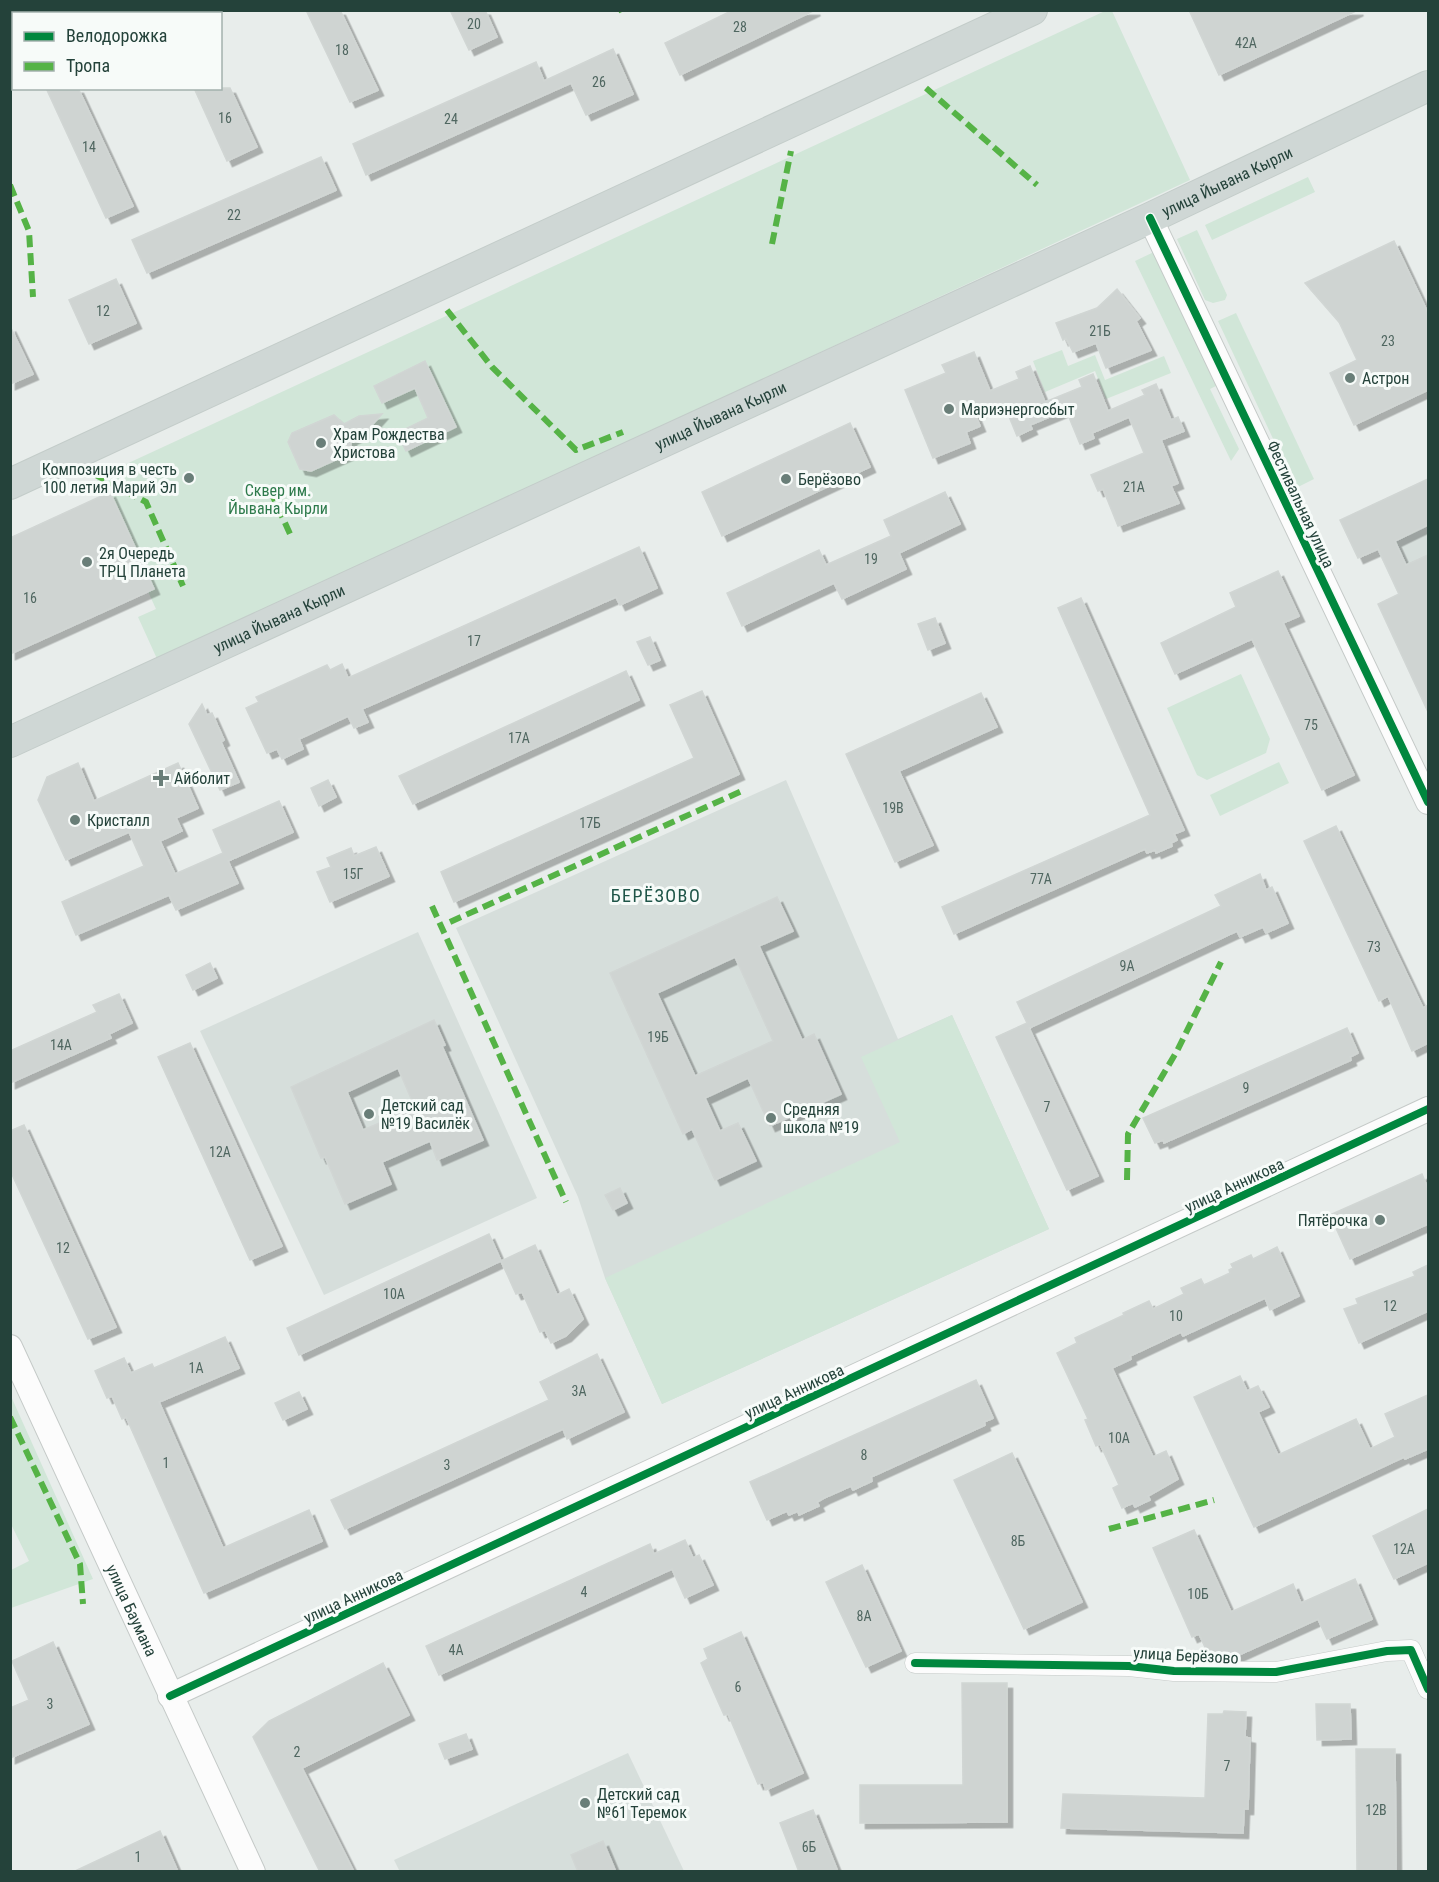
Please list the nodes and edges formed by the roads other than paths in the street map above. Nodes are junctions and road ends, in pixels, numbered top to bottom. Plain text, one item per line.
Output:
1 (1032, 10) edge
2 (1428, 86) edge
3 (1150, 218) junction
4 (10, 484) edge
5 (10, 742) edge
6 (1428, 802) edge
7 (1428, 1109) edge
8 (10, 1347) edge
9 (915, 1663) dead end
10 (1428, 1689) edge
11 (170, 1696) junction
12 (253, 1872) edge

1 - 4 main road
2 - 3 main road, улица Йывана Кырли
3 - 5 main road, улица Йывана Кырли
3 - 6 street, Фестивальная улица
7 - 11 street, улица Анникова
8 - 11 street, улица Баумана
9 - 10 street, улица Берёзово
11 - 12 street, улица Баумана

